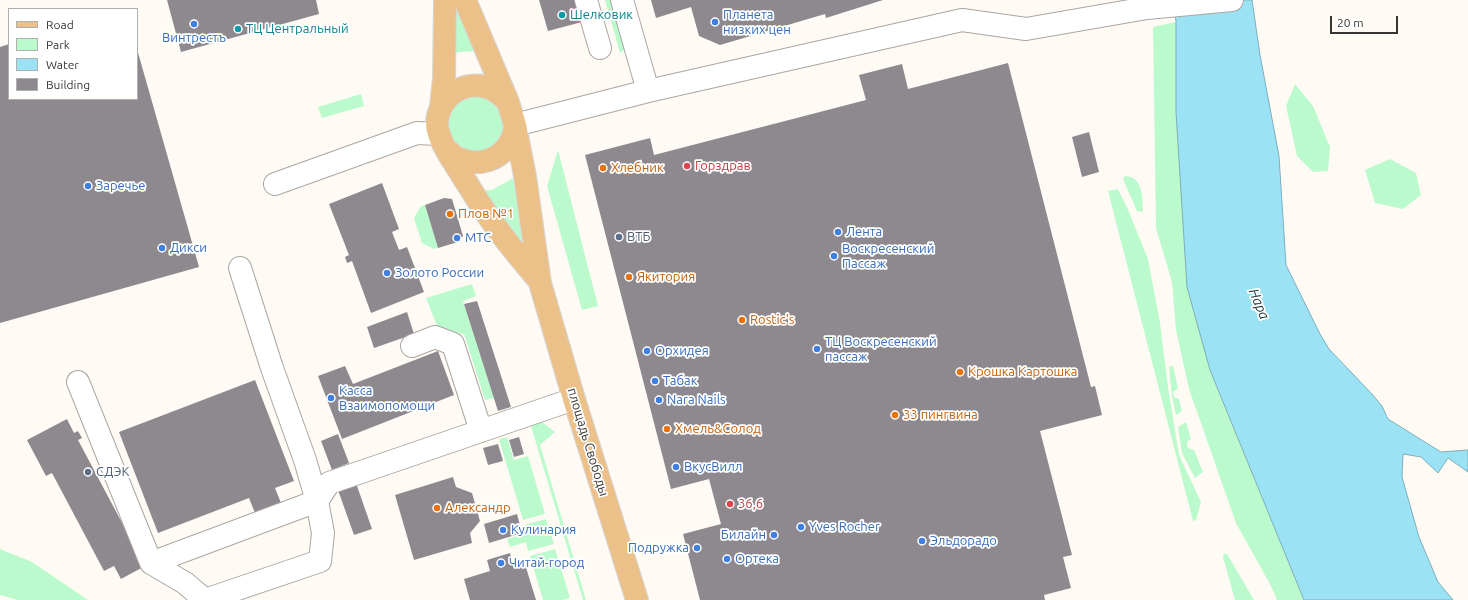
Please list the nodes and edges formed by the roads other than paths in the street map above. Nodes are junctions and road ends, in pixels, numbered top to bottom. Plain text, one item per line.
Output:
1 (445, 0) edge
2 (465, 0) edge
3 (586, 0) edge
4 (622, 0) edge
5 (1232, 0) edge
6 (600, 48) dead end
7 (648, 91) junction
8 (508, 102) junction
9 (441, 106) junction
10 (515, 125) junction
11 (442, 142) junction
12 (275, 184) dead end
13 (240, 268) dead end
14 (540, 283) junction
15 (412, 346) dead end
16 (78, 382) dead end
17 (574, 400) junction
18 (481, 431) junction
19 (317, 501) junction
20 (151, 563) junction
21 (637, 600) edge

1 - 9 main road
2 - 8 main road, площадь Свободы
3 - 6 lane
4 - 7 lane
5 - 7 lane
7 - 10 lane
8 - 9 main road
8 - 10 main road, площадь Свободы
9 - 11 main road
10 - 11 main road
10 - 14 main road, площадь Свободы
11 - 12 lane
11 - 14 main road, площадь Свободы
13 - 19 lane
14 - 17 main road, площадь Свободы
15 - 18 lane
16 - 20 lane
17 - 18 lane
17 - 21 main road, площадь Свободы
18 - 19 lane
19 - 20 lane
19 - 20 lane

